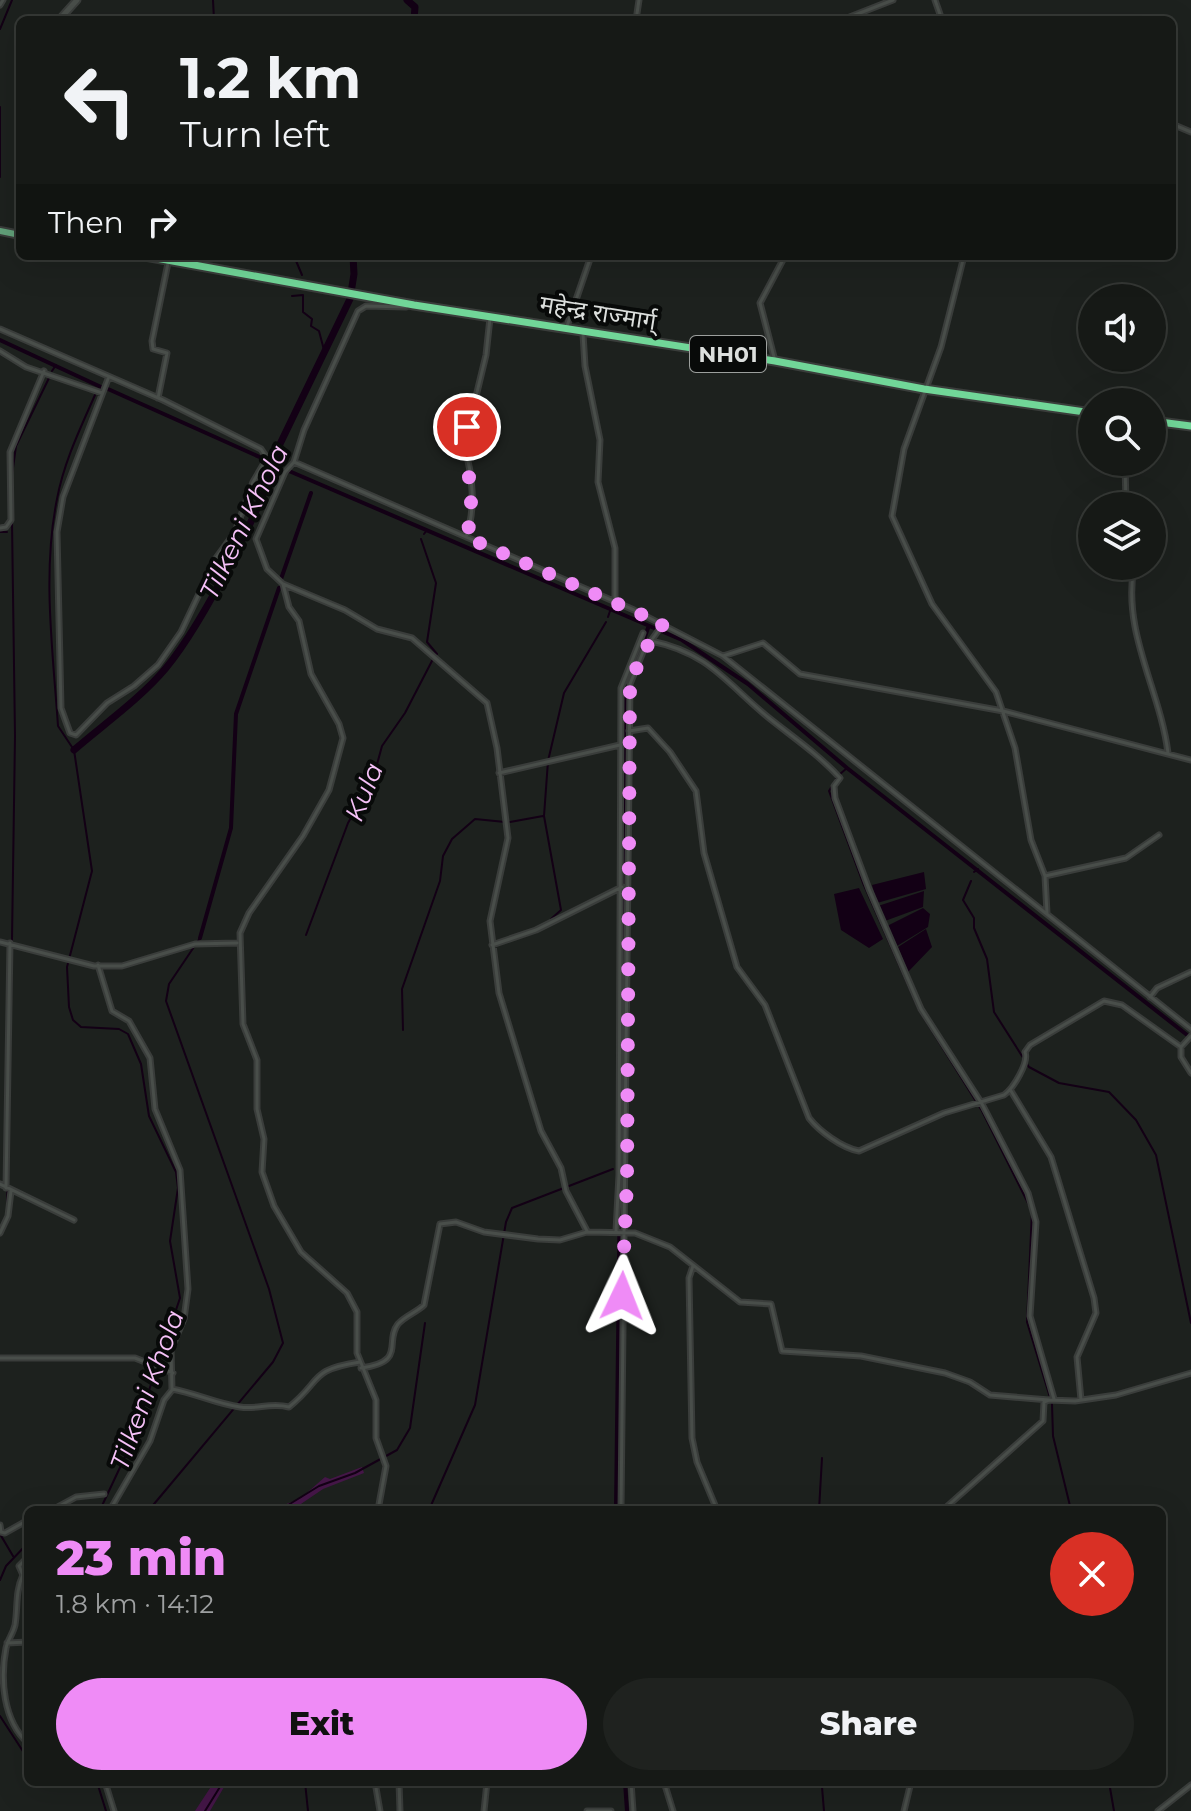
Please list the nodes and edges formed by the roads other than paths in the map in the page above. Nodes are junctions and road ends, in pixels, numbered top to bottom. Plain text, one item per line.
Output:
1 (3, 0) edge
2 (77, 0) edge
3 (893, 0) edge
4 (0, 5) edge
5 (63, 16) edge
6 (852, 16) edge
7 (163, 260) edge
8 (590, 260) edge
9 (783, 260) edge
10 (963, 260) edge
11 (168, 261) junction
12 (414, 305) junction
13 (490, 315) junction
14 (0, 329) edge
15 (566, 329) junction
16 (582, 332) junction
17 (0, 351) edge
18 (775, 361) junction
19 (44, 371) junction
20 (108, 379) junction
21 (924, 389) junction
22 (102, 393) junction
23 (158, 398) junction
24 (1078, 411) edge
25 (1166, 423) edge
26 (1191, 426) edge
27 (294, 462) junction
28 (0, 528) edge
29 (466, 537) junction
30 (1131, 580) edge
31 (283, 584) junction
32 (615, 601) junction
33 (662, 626) junction
34 (643, 633) dead end
35 (651, 641) junction
36 (723, 656) junction
37 (1003, 711) junction
38 (629, 731) junction
39 (621, 745) junction
40 (1168, 753) junction
41 (1191, 760) edge
42 (499, 773) junction
43 (1159, 835) dead end
44 (1045, 876) junction
45 (622, 887) junction
46 (1047, 913) junction
47 (0, 942) edge
48 (10, 943) junction
49 (239, 943) junction
50 (492, 945) junction
51 (98, 965) junction
52 (1191, 972) edge
53 (1150, 997) junction
54 (1191, 1029) edge
55 (1191, 1036) edge
56 (1183, 1045) junction
57 (1191, 1073) edge
58 (1011, 1091) junction
59 (979, 1104) junction
60 (0, 1184) edge
61 (8, 1189) junction
62 (74, 1220) dead end
63 (616, 1231) junction
64 (626, 1231) junction
65 (587, 1232) junction
66 (0, 1233) edge
67 (693, 1266) junction
68 (0, 1358) edge
69 (360, 1362) junction
70 (361, 1368) junction
71 (173, 1373) junction
72 (1191, 1373) edge
73 (172, 1389) junction
74 (1051, 1400) junction
75 (1081, 1400) junction
76 (104, 1494) dead end
77 (59, 1506) edge
78 (112, 1506) edge
79 (379, 1506) edge
80 (621, 1506) edge
81 (715, 1506) edge
82 (947, 1506) edge
83 (24, 1522) edge
84 (0, 1525) edge
85 (24, 1561) edge
86 (24, 1642) edge
87 (7, 1643) junction
88 (24, 1738) edge
89 (1191, 1785) edge
90 (106, 1786) edge
91 (376, 1786) edge
92 (399, 1786) edge
93 (487, 1786) edge
94 (631, 1786) edge
95 (665, 1786) edge
96 (910, 1786) edge
97 (114, 1811) edge
98 (380, 1811) edge
99 (400, 1811) edge
100 (484, 1811) edge
101 (587, 1811) edge
102 (611, 1811) edge
103 (633, 1811) edge
104 (673, 1811) edge
105 (904, 1811) edge
106 (1158, 1811) edge

1 - 4 street
2 - 5 street
3 - 6 street
7 - 11 highway, महेन्द्र राज्मार्ग् / NH01
8 - 15 street
9 - 18 street
10 - 21 street
11 - 12 highway, महेन्द्र राज्मार्ग् / NH01
11 - 23 street
12 - 13 highway, महेन्द्र राज्मार्ग् / NH01
12 - 27 street
13 - 15 highway, महेन्द्र राज्मार्ग् / NH01
13 - 29 street
14 - 20 street
15 - 16 highway, महेन्द्र राज्मार्ग् / NH01
16 - 18 highway, महेन्द्र राज्मार्ग् / NH01
16 - 32 street
17 - 19 street
18 - 21 highway, महेन्द्र राज्मार्ग् / NH01
19 - 22 street
19 - 28 street
20 - 22 street
20 - 23 street
21 - 24 highway, महेन्द्र राज्मार्ग् / NH01
21 - 37 street
22 - 23 street
25 - 26 highway
27 - 29 street
27 - 31 street
29 - 32 street
30 - 40 street
31 - 42 street
31 - 49 street
32 - 33 street
33 - 35 street
33 - 36 street
34 - 39 street
35 - 38 street
35 - 59 street
36 - 37 street
36 - 46 street
37 - 40 street
37 - 44 street
38 - 59 street
38 - 64 street
39 - 42 street
39 - 45 street
40 - 41 street
42 - 50 street
43 - 44 street
44 - 46 street
45 - 50 street
45 - 63 street
46 - 53 street
47 - 48 street
48 - 51 street
48 - 61 street
49 - 51 street
49 - 69 street
50 - 65 street
51 - 71 street
52 - 53 street
53 - 54 street
55 - 56 street
56 - 57 street
56 - 58 street
58 - 59 street
58 - 75 street
59 - 74 street
60 - 61 street
61 - 62 street
61 - 66 street
63 - 64 street
63 - 65 street
64 - 67 street
64 - 80 street
65 - 70 street
67 - 74 street
67 - 81 street
68 - 71 street
69 - 70 street
69 - 73 street
70 - 79 street
71 - 73 street
72 - 75 street
73 - 78 street
74 - 75 street
74 - 82 street
76 - 77 street
83 - 84 street
85 - 87 street
86 - 87 street
87 - 88 street
89 - 106 street
90 - 97 street
91 - 98 street
92 - 99 street
93 - 100 street
94 - 103 street
95 - 104 street
96 - 105 street
101 - 102 street

